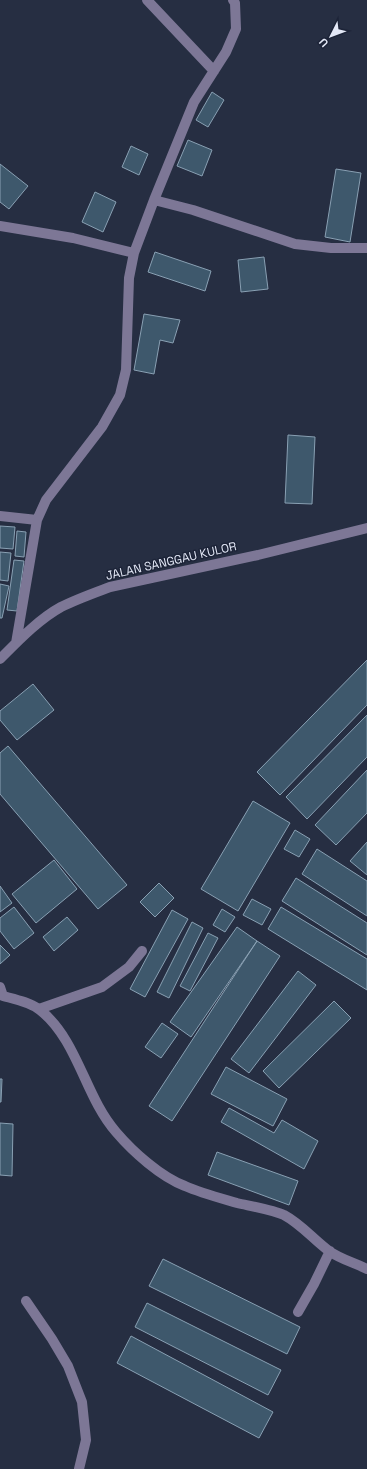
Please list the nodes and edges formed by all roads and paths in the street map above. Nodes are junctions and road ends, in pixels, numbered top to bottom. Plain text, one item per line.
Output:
1 (147, 0) edge
2 (233, 0) edge
3 (214, 71) junction
4 (154, 200) junction
5 (0, 226) edge
6 (367, 248) edge
7 (134, 253) junction
8 (0, 516) edge
9 (37, 520) junction
10 (367, 528) edge
11 (16, 643) junction
12 (0, 659) edge
13 (142, 951) dead end
14 (1, 996) edge
15 (39, 1009) junction
16 (330, 1251) junction
17 (367, 1269) edge
18 (26, 1301) dead end
19 (298, 1312) dead end
20 (79, 1469) edge

1 - 3 street
2 - 3 street
3 - 4 street
4 - 6 street
4 - 7 street
5 - 7 street
7 - 9 street
8 - 9 street
9 - 11 street
10 - 11 street, JALAN SANGGAU KULOR
11 - 12 street, JALAN SANGGAU KULOR
13 - 15 street
14 - 15 street
15 - 16 street
16 - 17 street
16 - 19 street
18 - 20 street

